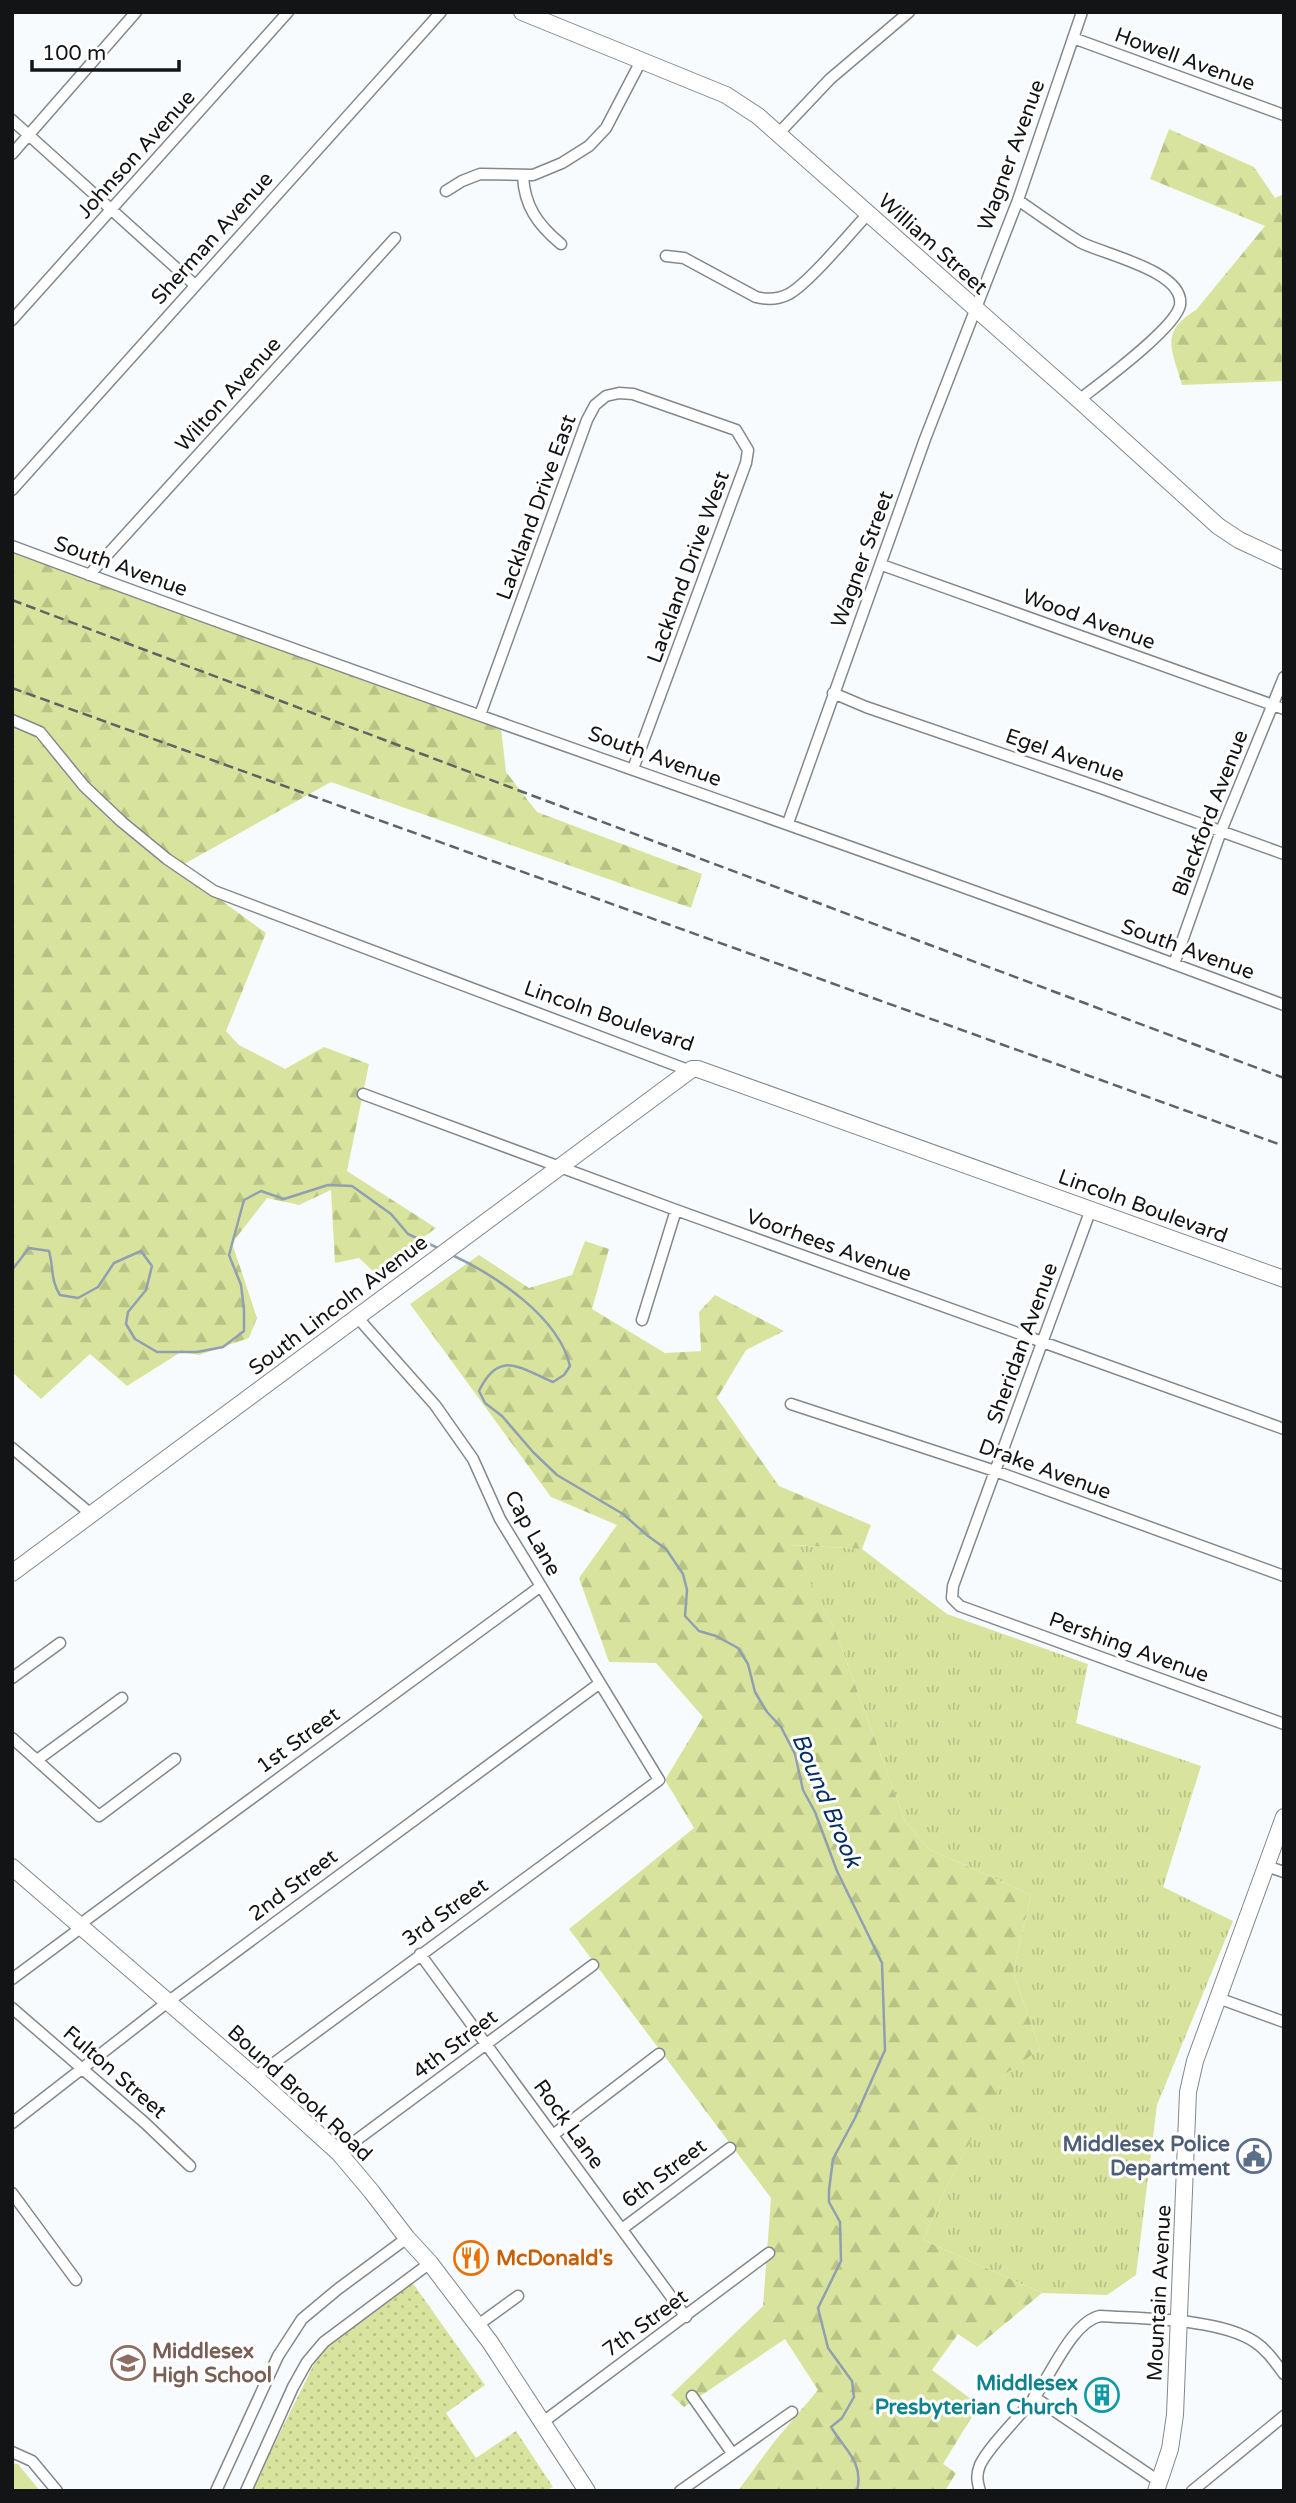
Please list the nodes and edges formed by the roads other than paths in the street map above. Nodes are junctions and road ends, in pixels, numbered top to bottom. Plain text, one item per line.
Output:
1 (136, 12) edge
2 (288, 12) edge
3 (441, 12) edge
4 (522, 12) edge
5 (909, 12) edge
6 (1082, 12) edge
7 (1073, 38) junction
8 (642, 59) junction
9 (1284, 116) edge
10 (12, 120) edge
11 (778, 134) junction
12 (29, 135) junction
13 (12, 154) edge
14 (523, 175) junction
15 (446, 191) dead end
16 (1018, 200) junction
17 (112, 210) junction
18 (867, 215) junction
19 (395, 238) dead end
20 (561, 244) dead end
21 (666, 256) dead end
22 (195, 285) junction
23 (974, 309) junction
24 (12, 320) edge
25 (1079, 400) junction
26 (686, 411) joint
27 (12, 491) edge
28 (12, 546) edge
29 (1284, 561) edge
30 (882, 565) junction
31 (89, 575) junction
32 (1284, 677) edge
33 (833, 693) junction
34 (1279, 707) edge
35 (480, 715) junction
36 (12, 720) edge
37 (634, 769) junction
38 (788, 823) junction
39 (1221, 831) junction
40 (1284, 854) edge
41 (1174, 964) junction
42 (1284, 1005) edge
43 (688, 1070) junction
44 (363, 1094) dead end
45 (559, 1166) junction
46 (1091, 1209) junction
47 (676, 1210) junction
48 (1284, 1279) edge
49 (357, 1317) junction
50 (642, 1320) dead end
51 (1043, 1343) junction
52 (791, 1404) dead end
53 (1284, 1429) edge
54 (12, 1448) edge
55 (995, 1471) junction
56 (91, 1514) junction
57 (12, 1573) edge
58 (1284, 1576) edge
59 (541, 1587) junction
60 (960, 1606) joint
61 (60, 1643) dead end
62 (12, 1678) edge
63 (600, 1683) junction
64 (122, 1698) dead end
65 (1284, 1724) edge
66 (12, 1738) edge
67 (175, 1759) dead end
68 (37, 1760) junction
69 (659, 1780) joint
70 (1284, 1817) edge
71 (1266, 1866) junction
72 (12, 1867) edge
73 (1284, 1872) edge
74 (80, 1926) junction
75 (420, 1954) junction
76 (593, 1965) dead end
77 (12, 1979) edge
78 (1218, 1998) junction
79 (169, 2001) junction
80 (12, 2008) edge
81 (1284, 2022) edge
82 (486, 2044) junction
83 (659, 2054) dead end
84 (82, 2069) junction
85 (256, 2077) junction
86 (12, 2123) edge
87 (553, 2135) junction
88 (730, 2148) dead end
89 (339, 2153) junction
90 (190, 2166) dead end
91 (12, 2193) edge
92 (622, 2229) junction
93 (407, 2238) junction
94 (769, 2253) dead end
95 (430, 2263) junction
96 (76, 2280) dead end
97 (518, 2296) dead end
98 (686, 2316) junction
99 (1179, 2322) junction
100 (478, 2325) junction
101 (1284, 2374) edge
102 (692, 2396) dead end
103 (1034, 2397) junction
104 (792, 2412) dead end
105 (1284, 2416) edge
106 (542, 2422) junction
107 (12, 2452) edge
108 (732, 2453) junction
109 (1158, 2486) edge
110 (57, 2491) edge
111 (216, 2491) edge
112 (246, 2491) edge
113 (587, 2491) edge
114 (680, 2491) edge
115 (980, 2491) edge
116 (1192, 2491) edge

1 - 12 street
2 - 17 street, Johnson Avenue
3 - 22 street, Sherman Avenue
4 - 8 main road, William Street
5 - 11 street
6 - 7 street, Wagner Avenue
7 - 9 street, Howell Avenue
7 - 16 street, Wagner Avenue
8 - 11 main road, William Street
8 - 14 street
10 - 12 street
11 - 18 main road, William Street
12 - 13 street
12 - 17 street
14 - 15 street
14 - 20 street
16 - 23 street, Wagner Avenue
16 - 25 street
17 - 22 street
17 - 24 street, Johnson Avenue
18 - 21 street
18 - 23 main road, William Street
19 - 31 street, Wilton Avenue
22 - 27 street, Sherman Avenue
23 - 25 main road, William Street
23 - 30 street, Wagner Street
25 - 29 main road, William Street
26 - 35 street, Lackland Drive East
26 - 37 street, Lackland Drive West
28 - 31 street, South Avenue
30 - 33 street, Wagner Street
30 - 34 street, Wood Avenue
31 - 35 street, South Avenue
32 - 34 street, Blackford Avenue
33 - 38 street, Wagner Street
33 - 39 street, Egel Avenue
34 - 39 street, Blackford Avenue
35 - 37 street, South Avenue
36 - 43 street, Lincoln Boulevard
37 - 38 street, South Avenue
38 - 41 street, South Avenue
39 - 40 street, Egel Avenue
39 - 41 street, Blackford Avenue
41 - 42 street, South Avenue
43 - 45 main road, South Lincoln Avenue
43 - 46 main road, Lincoln Boulevard
44 - 45 street, Voorhees Avenue
45 - 47 street, Voorhees Avenue
45 - 49 main road, South Lincoln Avenue
46 - 48 main road, Lincoln Boulevard
46 - 51 street, Sheridan Avenue
47 - 50 street
47 - 51 street, Voorhees Avenue
49 - 56 main road, South Lincoln Avenue
49 - 59 street, Cap Lane
51 - 53 street, Voorhees Avenue
51 - 55 street, Sheridan Avenue
52 - 55 street, Drake Avenue
54 - 56 street
55 - 58 street, Drake Avenue
55 - 60 street, Sheridan Avenue
56 - 57 main road, South Lincoln Avenue
59 - 63 street, Cap Lane
59 - 74 street, 1st Street
60 - 65 street, Pershing Avenue
61 - 62 street
63 - 69 street, Cap Lane
63 - 79 street, 2nd Street
64 - 68 street
66 - 68 street
67 - 68 street
69 - 75 street, 3rd Street
70 - 71 main road, Mountain Avenue
71 - 73 street
71 - 78 main road, Mountain Avenue
72 - 74 main road, Bound Brook Road
74 - 77 street, 1st Street
74 - 79 main road, Bound Brook Road
75 - 82 street, Rock Lane
75 - 85 street, 3rd Street
76 - 82 street, 4th Street
78 - 81 street
78 - 99 main road, Mountain Avenue
79 - 84 street, 2nd Street
79 - 85 main road, Bound Brook Road
80 - 84 street, Fulton Street
82 - 87 street, Rock Lane
82 - 89 street, 4th Street
83 - 87 street
84 - 86 street, 2nd Street
84 - 90 street, Fulton Street
85 - 89 main road, Bound Brook Road
87 - 92 street, Rock Lane
88 - 92 street, 6th Street
89 - 93 main road, Bound Brook Road
91 - 96 street
92 - 98 street, Rock Lane
93 - 95 main road, Bound Brook Road
93 - 111 street
94 - 98 street, 7th Street
95 - 100 main road, Bound Brook Road
95 - 112 street
97 - 100 street
98 - 106 street, 7th Street
99 - 101 street
99 - 103 street
99 - 109 main road, Mountain Avenue
100 - 106 main road, Bound Brook Road
102 - 108 street
103 - 109 street
103 - 115 street
104 - 108 street
105 - 116 street
106 - 113 main road, Bound Brook Road
107 - 110 street
108 - 114 street

